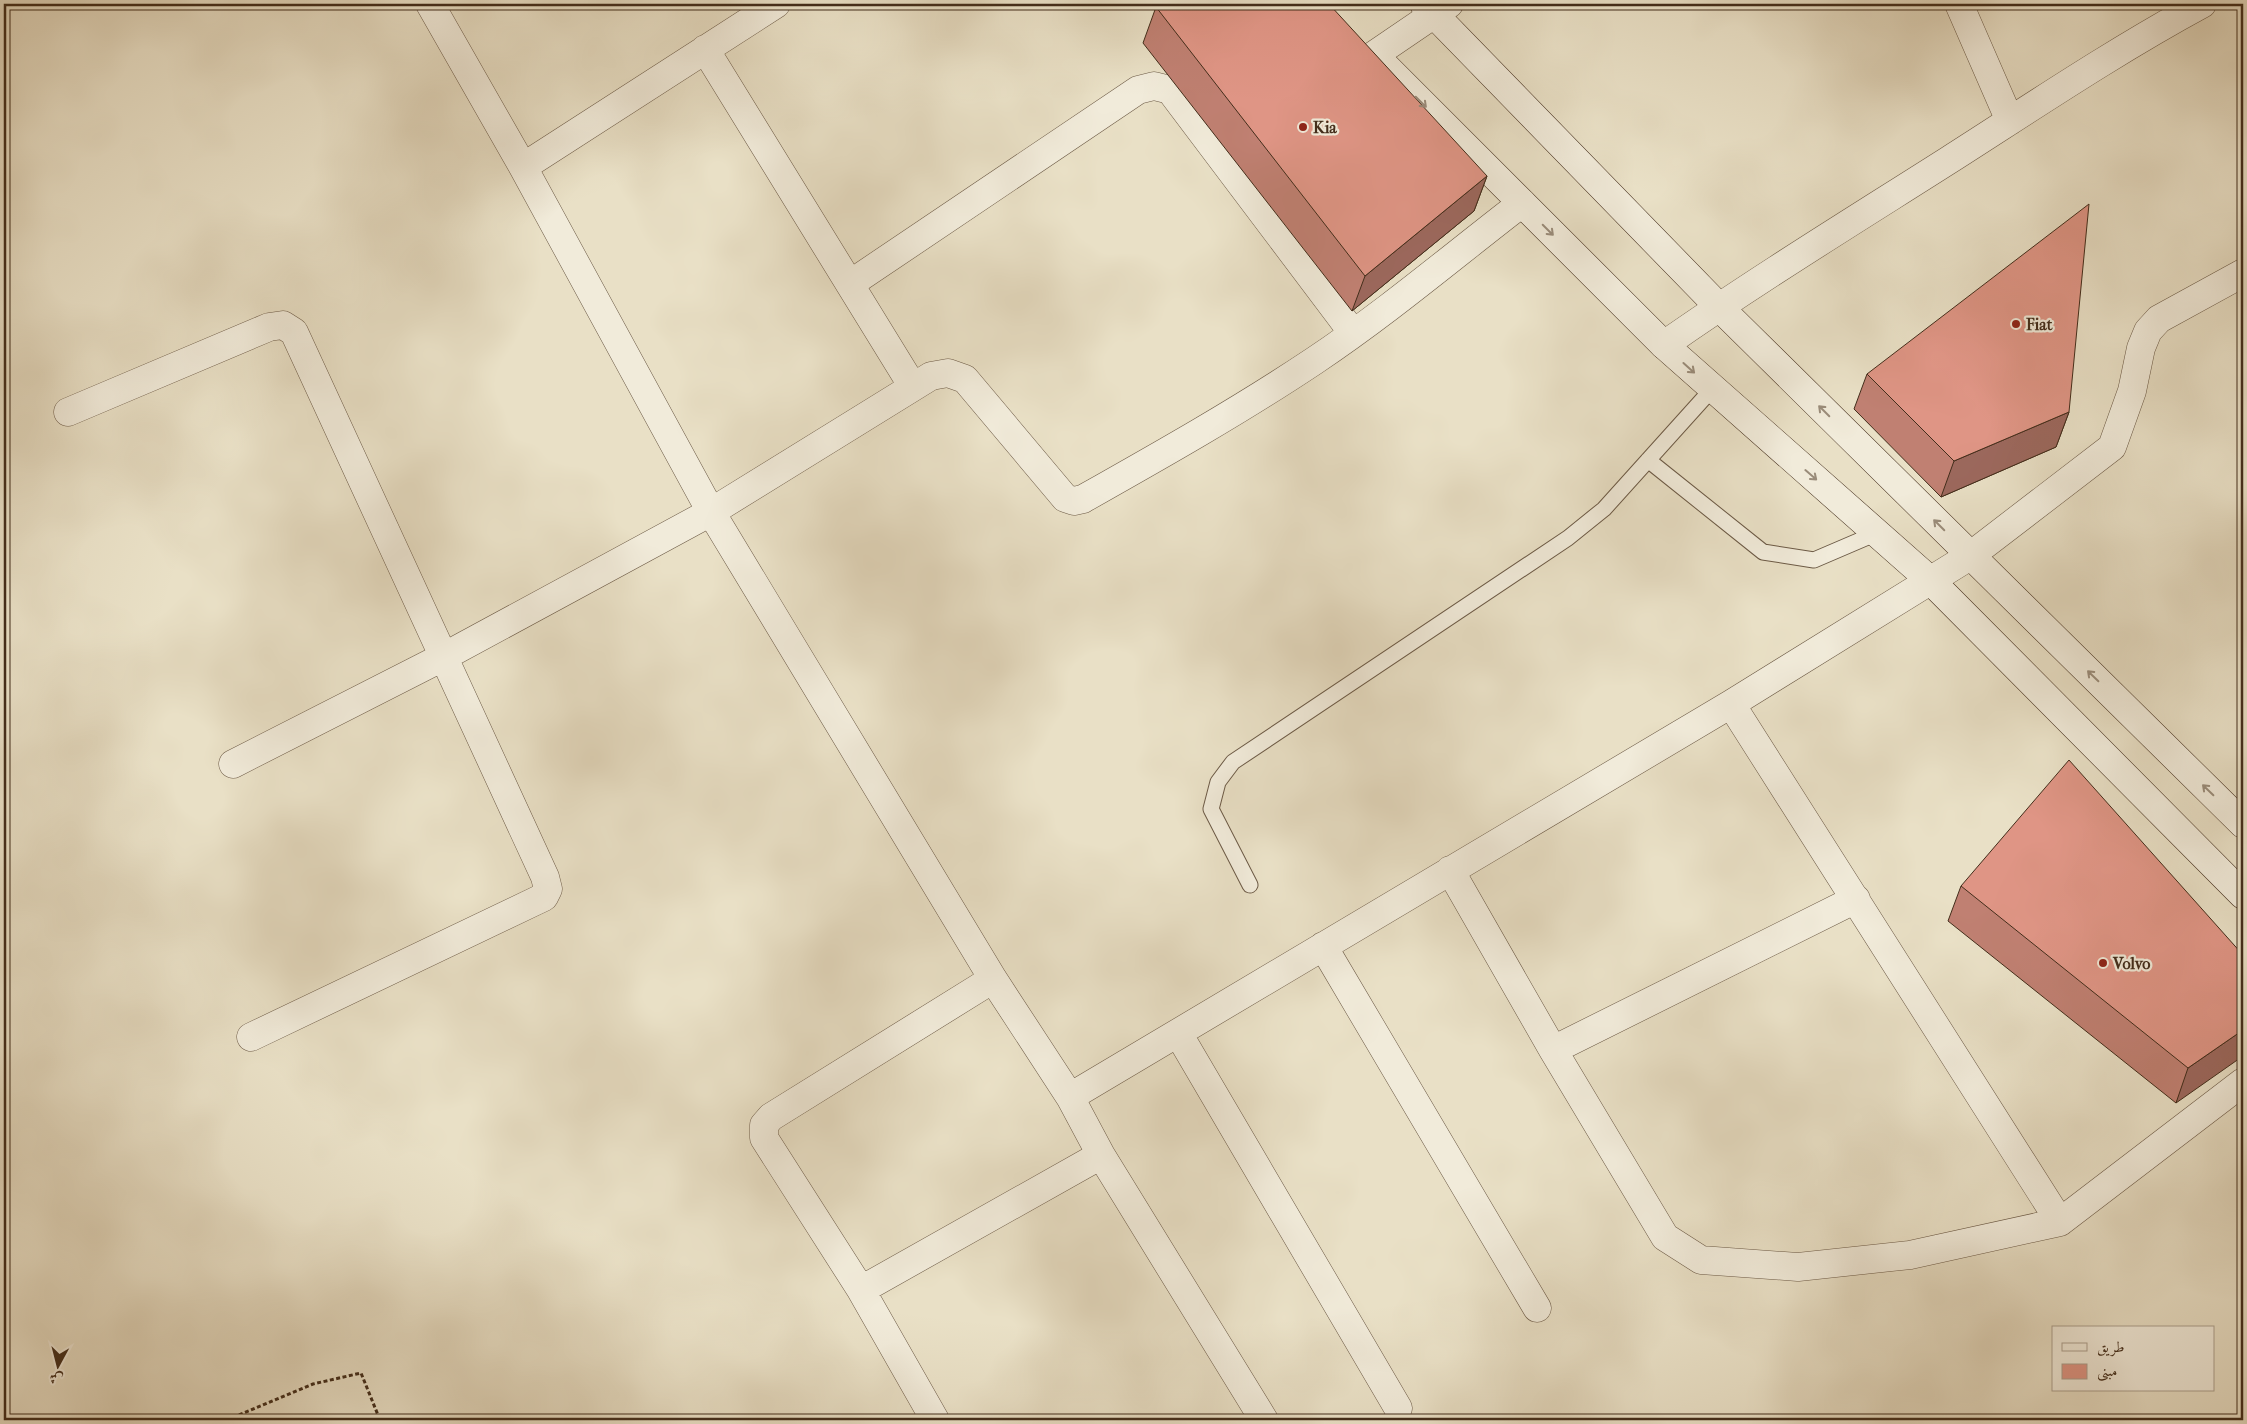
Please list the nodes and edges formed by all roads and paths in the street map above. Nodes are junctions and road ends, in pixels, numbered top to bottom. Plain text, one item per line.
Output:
1 (430, 4) edge
2 (776, 4) edge
3 (1960, 4) edge
4 (2202, 4) edge
5 (1435, 7) edge
6 (2164, 15) edge
7 (1354, 36) edge
8 (705, 49) junction
9 (1374, 56) junction
10 (2010, 121) junction
11 (522, 167) junction
12 (1522, 204) junction
13 (2243, 273) edge
14 (850, 284) junction
15 (1719, 307) junction
16 (1353, 333) junction
17 (1664, 345) junction
18 (913, 387) junction
19 (1713, 388) junction
20 (68, 412) dead end
21 (1648, 460) junction
22 (711, 512) junction
23 (1877, 533) junction
24 (1970, 556) junction
25 (1931, 581) junction
26 (445, 656) junction
27 (1731, 704) junction
28 (233, 764) dead end
29 (2243, 824) edge
30 (1450, 870) junction
31 (1250, 885) dead end
32 (2243, 896) edge
33 (1856, 899) junction
34 (1323, 946) junction
35 (993, 979) junction
36 (1178, 1033) junction
37 (251, 1037) dead end
38 (1553, 1050) junction
39 (2243, 1082) edge
40 (1070, 1097) junction
41 (1101, 1155) junction
42 (2060, 1222) junction
43 (861, 1290) junction
44 (1538, 1308) dead end
45 (1398, 1408) dead end
46 (227, 1420) edge
47 (380, 1420) edge
48 (935, 1420) edge
49 (1264, 1420) edge

1 - 11 street
2 - 8 street
3 - 10 street
4 - 6 street
5 - 9 street
5 - 15 street
6 - 10 street
7 - 9 street
8 - 11 street
8 - 14 street
9 -> 12 street
10 - 15 street
11 - 22 street
12 - 16 street
12 -> 17 street
13 - 24 street
14 - 16 street
14 - 18 street
15 - 17 street
24 -> 15 street
16 - 18 street
17 -> 19 street
18 - 22 street
19 - 21 lane
19 -> 23 street
20 - 26 street
21 - 23 lane
21 - 31 lane
22 - 26 street
22 - 35 street
23 - 25 street
24 - 25 street
29 -> 24 street
25 - 27 street
25 - 32 street
26 - 28 street
26 - 37 street
27 - 30 street
27 - 33 street
30 - 34 street
30 - 38 street
33 - 38 street
33 - 42 street
34 - 36 street
34 - 44 street
35 - 40 street
35 - 43 street
36 - 40 street
36 - 45 street
38 - 42 street
39 - 42 street
40 - 41 street
41 - 43 street
41 - 49 street
43 - 48 street
46 - 47 path

